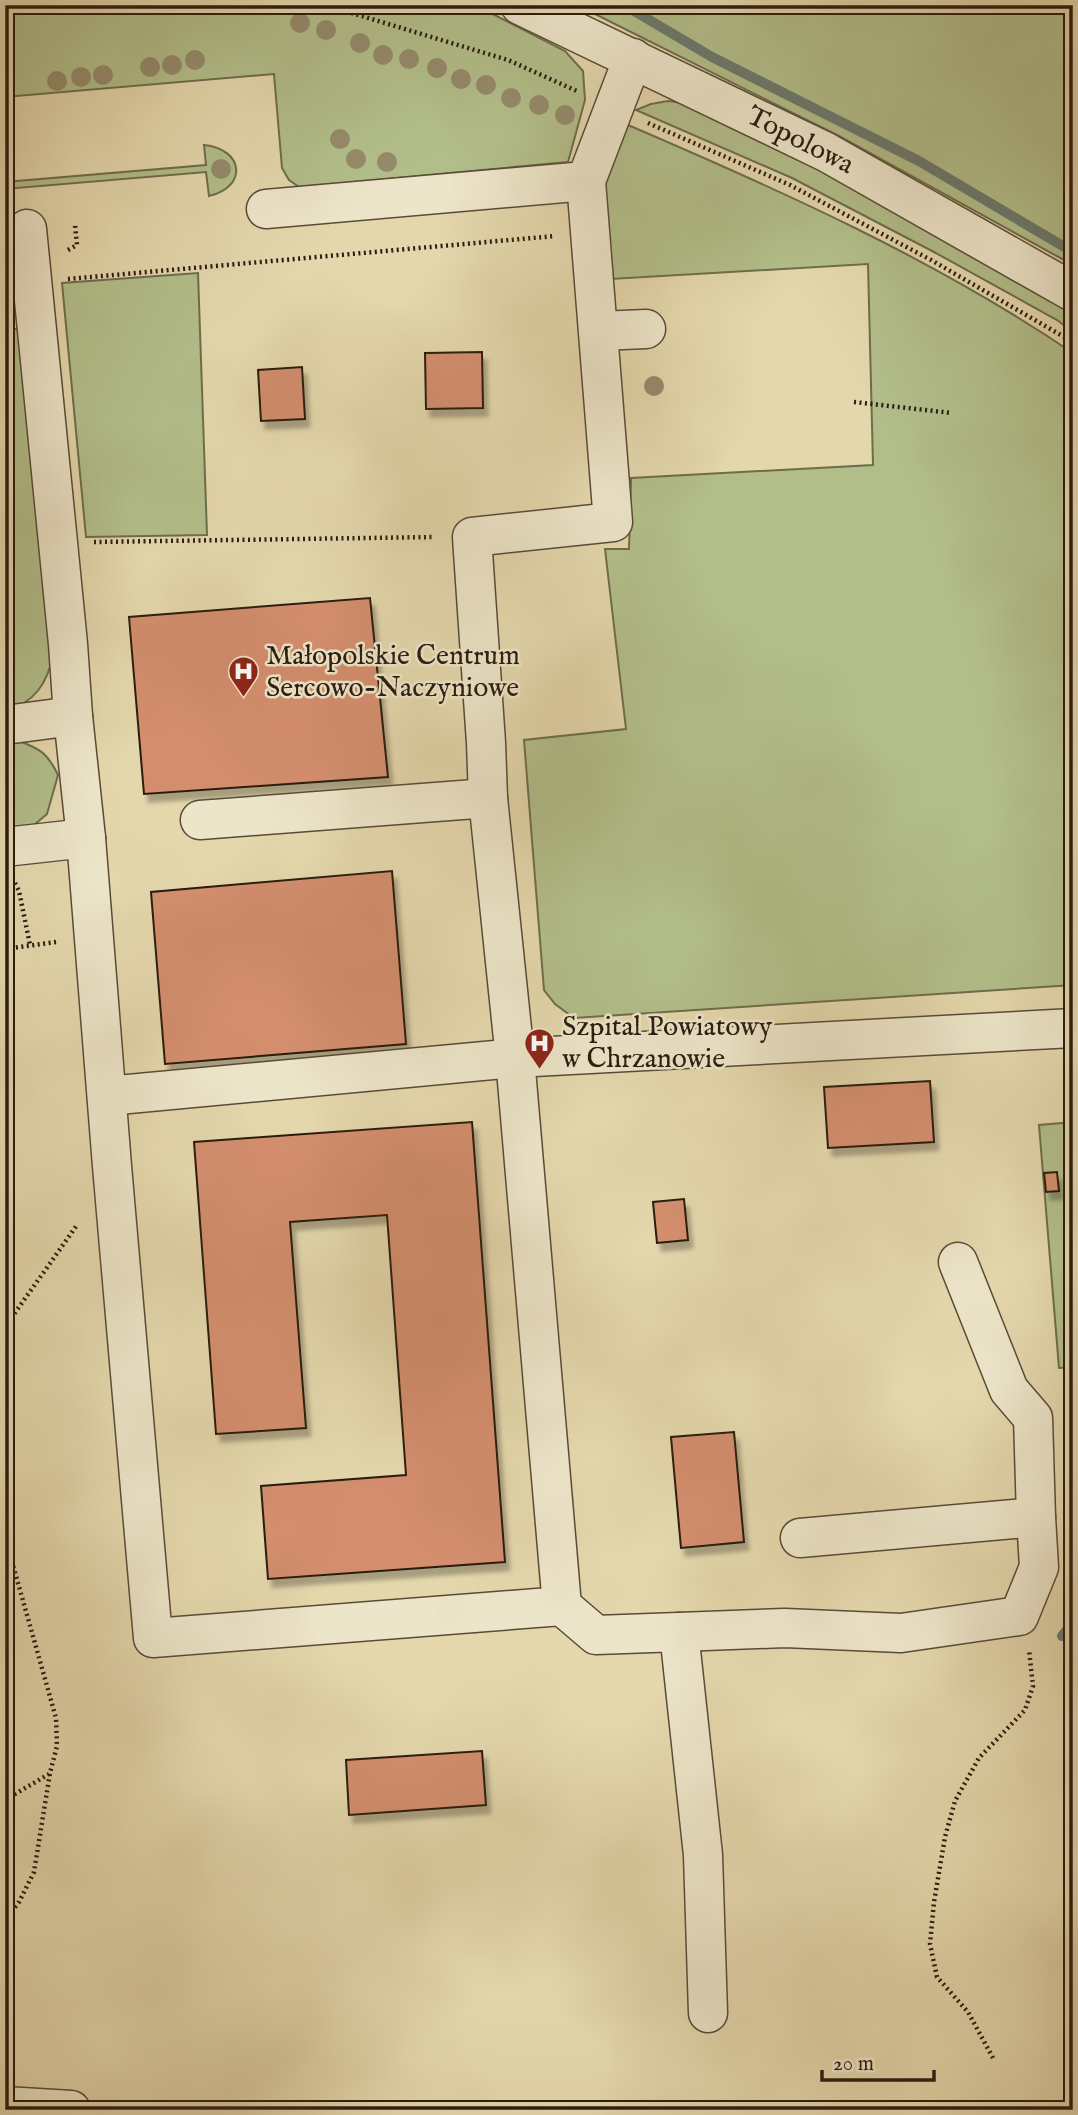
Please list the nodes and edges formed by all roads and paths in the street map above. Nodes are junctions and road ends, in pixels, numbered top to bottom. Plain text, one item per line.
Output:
1 (325, 5) edge
2 (520, 5) edge
3 (633, 58) junction
4 (613, 108) junction
5 (586, 181) junction
6 (266, 209) dead end
7 (75, 225) dead end
8 (27, 229) dead end
9 (590, 233) junction
10 (60, 255) dead end
11 (56, 280) dead end
12 (1073, 292) edge
13 (646, 329) dead end
14 (599, 331) junction
15 (1073, 342) edge
16 (853, 402) dead end
17 (952, 413) dead end
18 (472, 537) junction
19 (94, 542) dead end
20 (73, 716) junction
21 (5, 725) edge
22 (488, 798) junction
23 (200, 820) dead end
24 (86, 838) junction
25 (8, 860) edge
26 (95, 939) junction
27 (30, 945) junction
28 (5, 949) edge
29 (1073, 1028) edge
30 (515, 1058) junction
31 (107, 1096) junction
32 (113, 1174) junction
33 (958, 1262) dead end
34 (5, 1327) edge
35 (5, 1479) edge
36 (1036, 1517) junction
37 (800, 1538) dead end
38 (7, 1550) edge
39 (562, 1606) junction
40 (1019, 1616) junction
41 (679, 1632) junction
42 (50, 1773) junction
43 (5, 1800) edge
44 (5, 1920) edge
45 (708, 2013) dead end
46 (993, 2058) dead end
47 (5, 2106) edge
48 (71, 2110) edge

1 - 4 path
2 - 3 street, Topolowa
3 - 4 street
3 - 12 street, Topolowa
4 - 5 street
4 - 15 path
5 - 6 street
5 - 9 street
7 - 10 path
8 - 20 street
9 - 11 path
9 - 14 street
13 - 14 street
14 - 18 street
16 - 17 path
18 - 19 path
18 - 22 street
20 - 21 street
20 - 24 street
22 - 23 street
22 - 30 street
24 - 25 street
24 - 26 street
25 - 27 path
26 - 27 path
26 - 31 street
27 - 28 path
29 - 30 street
30 - 31 street
30 - 39 street
31 - 32 street
32 - 34 path
32 - 39 street
33 - 36 street
35 - 38 path
36 - 37 street
36 - 40 street
38 - 42 path
39 - 41 street
40 - 41 street
40 - 46 path
41 - 45 street
42 - 43 path
42 - 44 path
47 - 48 street

